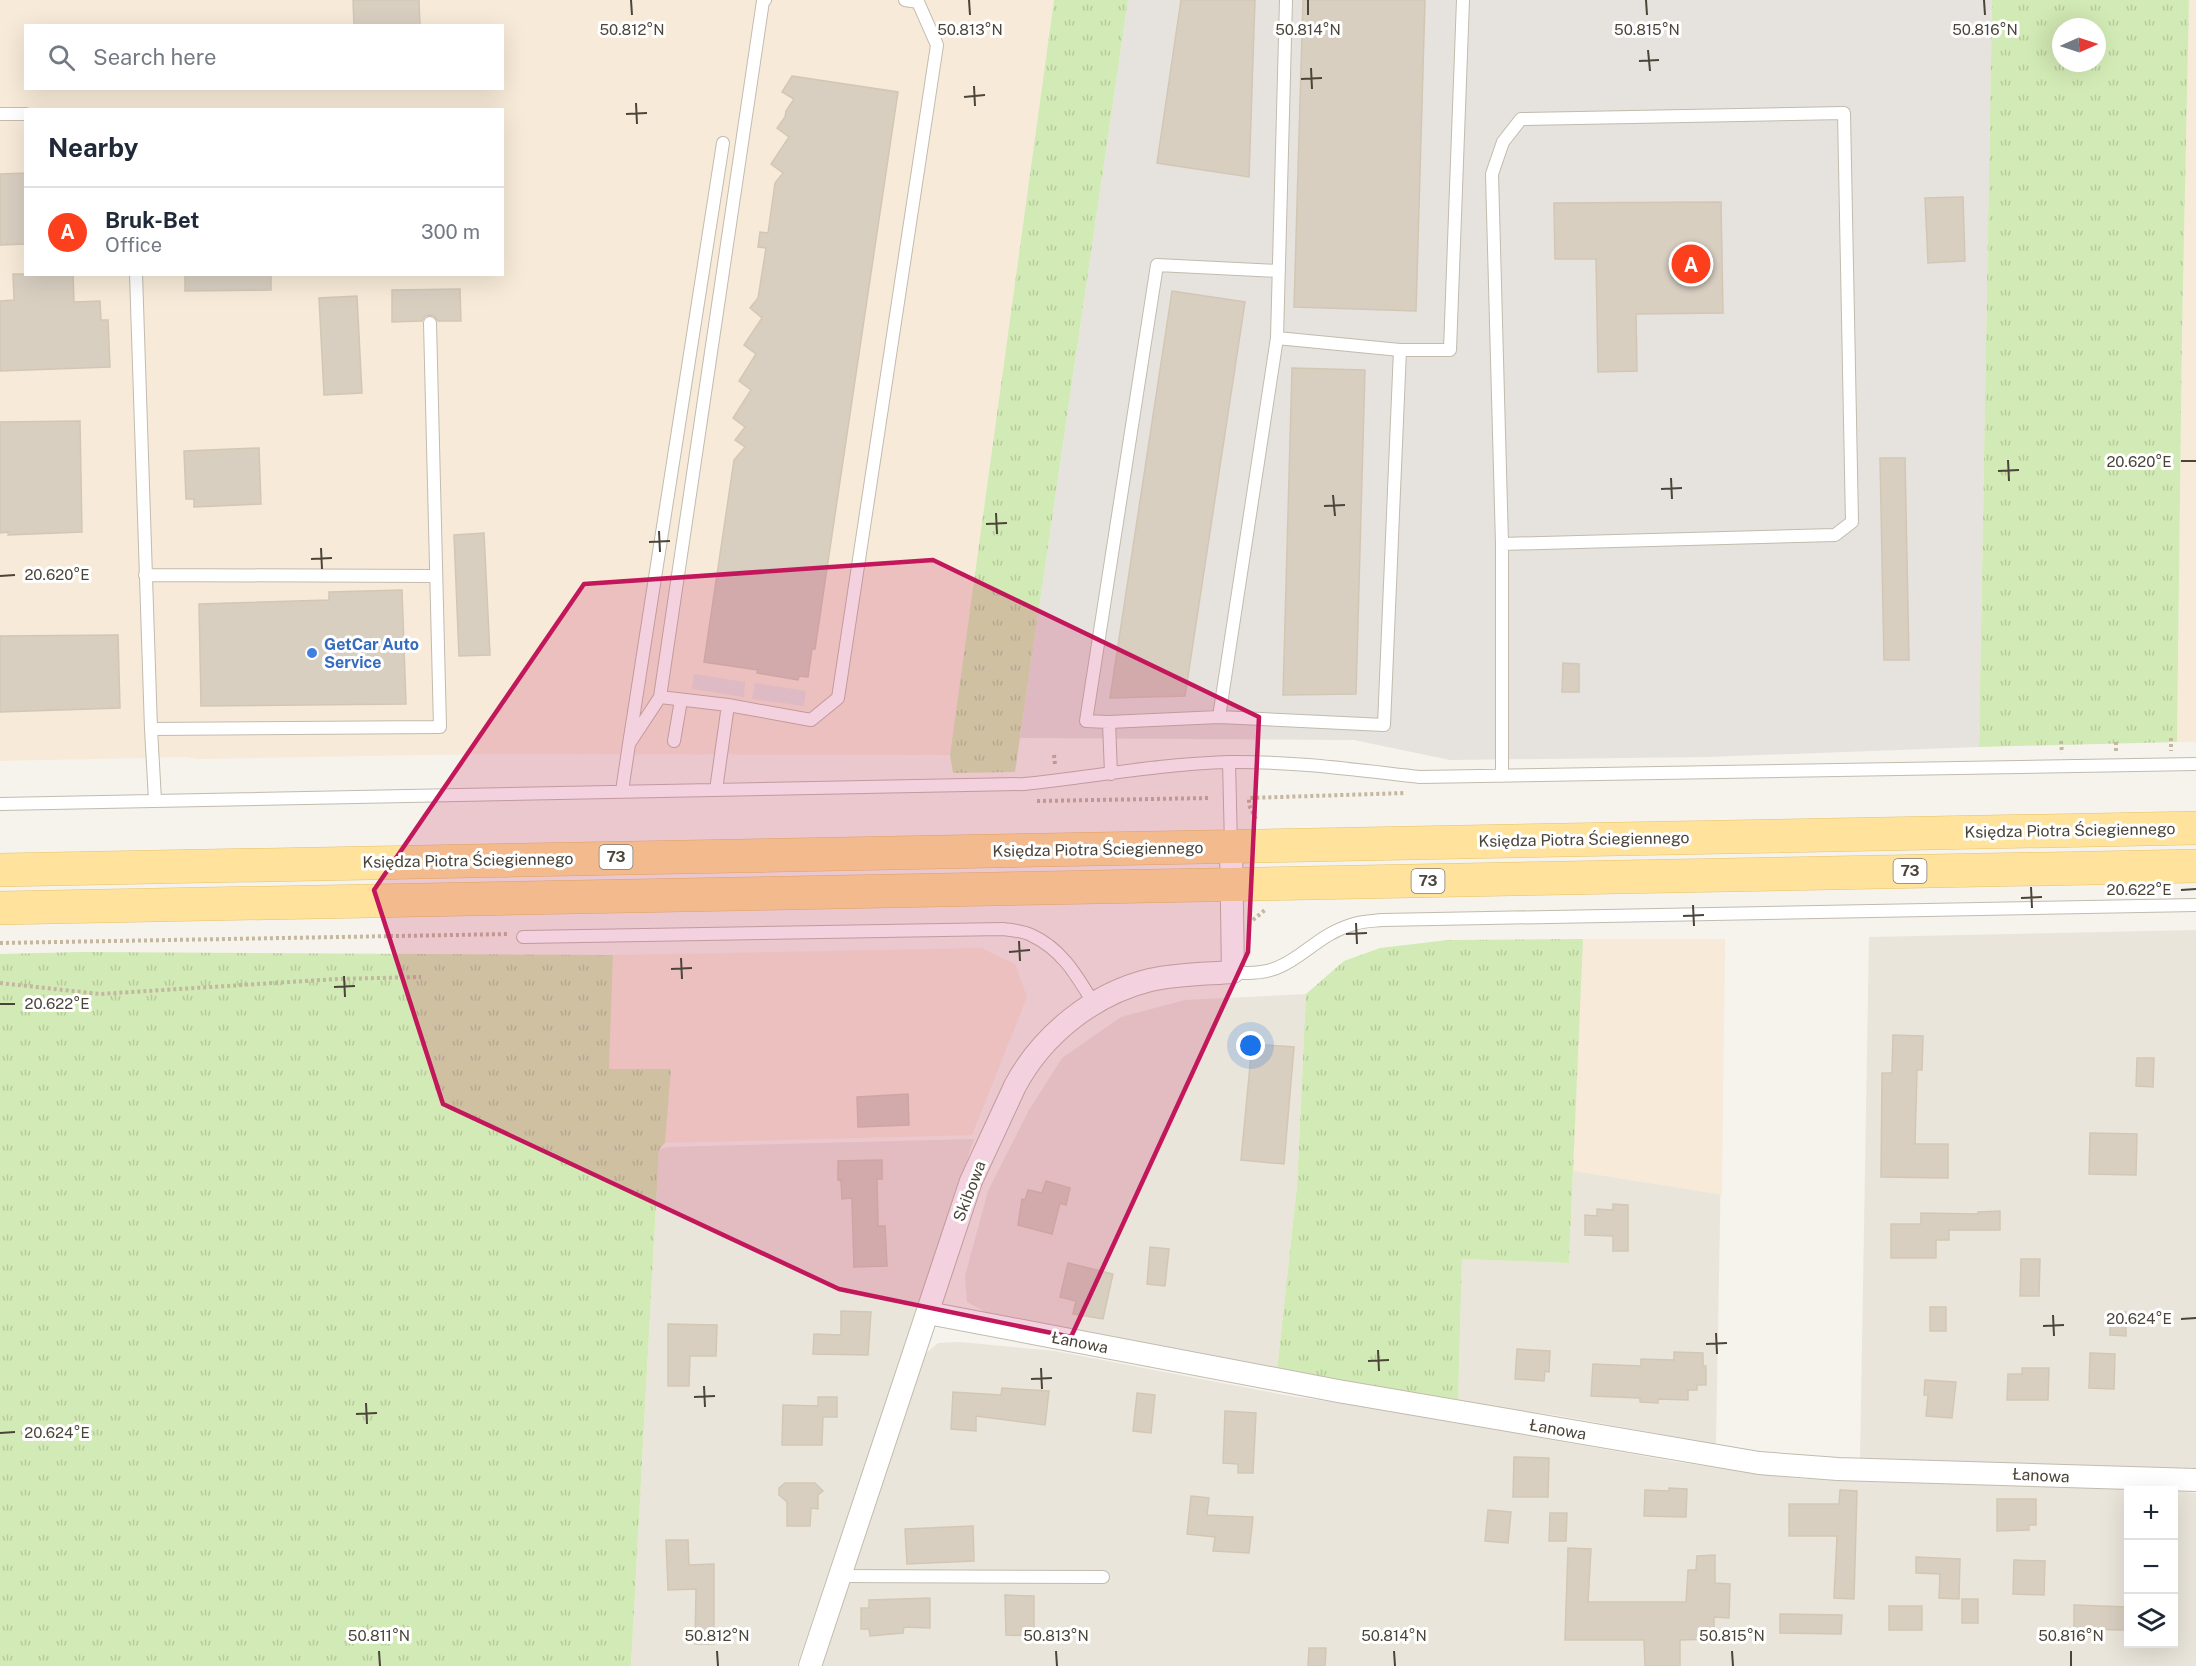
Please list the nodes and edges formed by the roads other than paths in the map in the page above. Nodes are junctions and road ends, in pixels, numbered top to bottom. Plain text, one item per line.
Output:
1 (765, 0) edge
2 (905, 0) edge
3 (1286, 0) edge
4 (1462, 0) edge
5 (0, 114) edge
6 (24, 114) edge
7 (723, 143) dead end
8 (1279, 272) junction
9 (136, 276) edge
10 (430, 323) dead end
11 (1277, 338) junction
12 (1400, 350) junction
13 (1502, 544) junction
14 (146, 574) junction
15 (436, 576) junction
16 (660, 697) junction
17 (681, 700) junction
18 (728, 705) junction
19 (1219, 717) junction
20 (1109, 722) junction
21 (151, 729) junction
22 (675, 741) dead end
23 (629, 744) junction
24 (1229, 762) junction
25 (2196, 764) edge
26 (1111, 774) junction
27 (1502, 776) junction
28 (716, 790) junction
29 (622, 791) junction
30 (155, 800) junction
31 (0, 804) edge
32 (2196, 828) edge
33 (1232, 846) junction
34 (2196, 866) edge
35 (0, 870) edge
36 (1231, 884) junction
37 (2196, 905) edge
38 (0, 908) edge
39 (523, 937) road end
40 (1233, 972) junction
41 (1094, 1004) junction
42 (928, 1314) junction
43 (2196, 1480) edge
44 (839, 1576) junction
45 (1103, 1577) dead end
46 (810, 1666) edge

1 - 16 lane
2 - 18 lane
3 - 8 lane
4 - 12 lane
5 - 6 lane
7 - 23 lane
8 - 11 lane
8 - 20 lane
9 - 14 lane
10 - 15 lane
11 - 12 lane
11 - 19 lane
12 - 19 lane
13 - 13 lane
13 - 27 lane
14 - 15 lane
14 - 21 lane
15 - 21 lane
16 - 17 lane
16 - 23 lane
17 - 18 lane
17 - 22 lane
18 - 28 lane
19 - 20 lane
20 - 26 lane
21 - 30 lane
23 - 29 lane
24 - 26 lane
24 - 27 lane
24 - 33 lane
25 - 27 lane
26 - 28 lane
28 - 29 lane
29 - 30 lane
30 - 31 lane
32 - 33 main road, Księdza Piotra Ściegiennego / 73
33 - 35 main road, Księdza Piotra Ściegiennego / 73
33 - 36 street
34 - 36 main road, 73
36 - 38 main road, 73
36 - 40 street
37 - 40 lane
39 - 41 lane
40 - 41 street, Skibowa
41 - 42 street, Skibowa
42 - 43 street, Łanowa
42 - 44 street, Skibowa
44 - 45 lane
44 - 46 street, Skibowa

